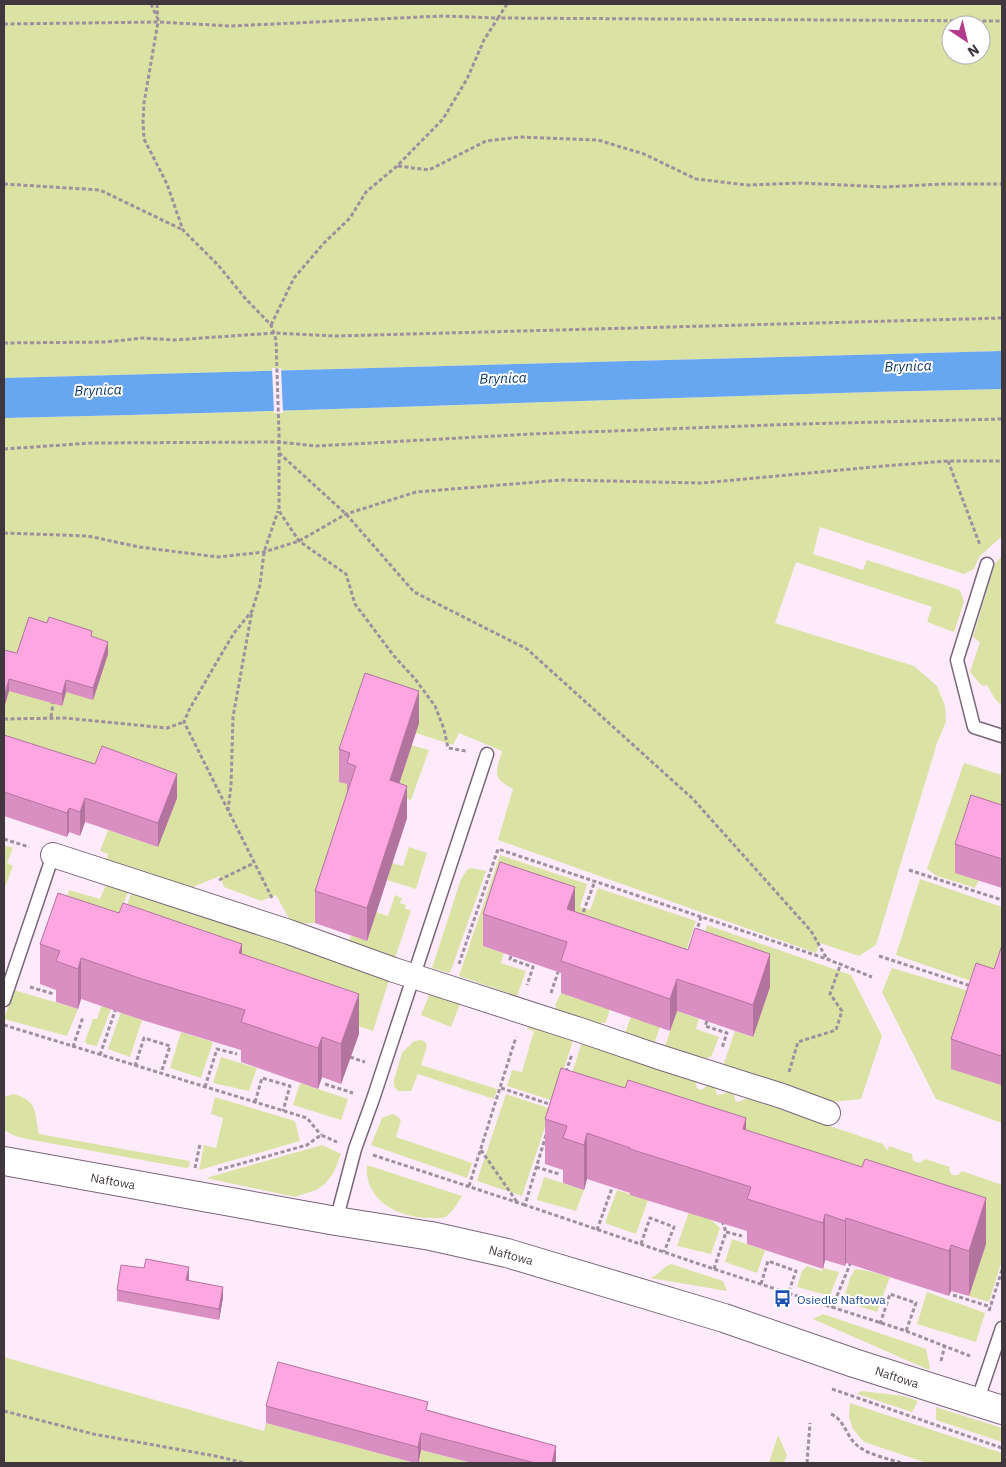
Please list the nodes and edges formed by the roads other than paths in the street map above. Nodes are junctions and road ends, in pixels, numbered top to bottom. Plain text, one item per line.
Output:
1 (987, 564) road end
2 (1002, 736) edge
3 (488, 754) road end
4 (53, 855) joint
5 (413, 976) junction
6 (4, 1000) edge
7 (828, 1113) dead end
8 (4, 1161) edge
9 (336, 1221) junction
10 (1002, 1328) edge
11 (990, 1406) edge

1 - 2 lane
3 - 5 lane
4 - 5 street
4 - 6 lane
5 - 7 street
5 - 9 lane
8 - 9 street, Naftowa
9 - 11 street, Naftowa
10 - 11 lane

